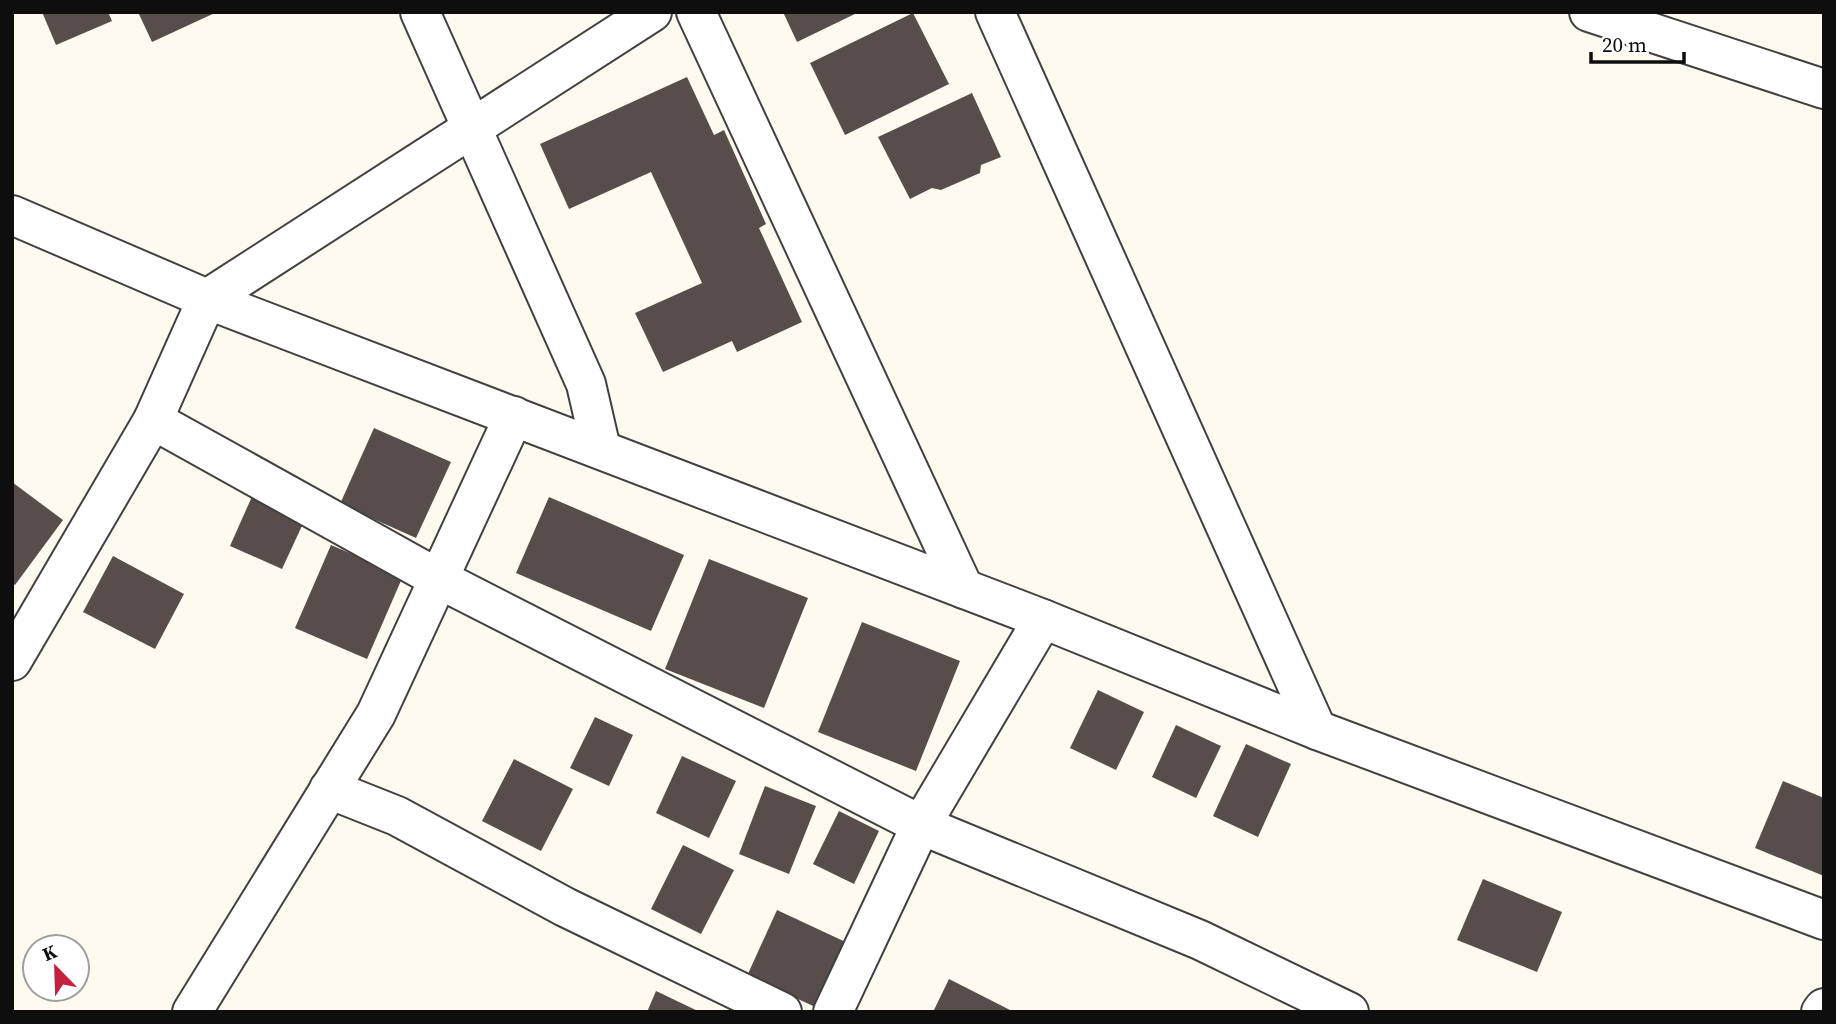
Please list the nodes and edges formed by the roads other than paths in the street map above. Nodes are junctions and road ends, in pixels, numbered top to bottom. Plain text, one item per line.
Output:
1 (420, 12) edge
2 (652, 12) edge
3 (696, 12) edge
4 (995, 12) edge
5 (1589, 12) edge
6 (1824, 89) edge
7 (473, 128) junction
8 (12, 215) edge
9 (207, 299) junction
10 (514, 416) junction
11 (153, 420) junction
12 (601, 449) junction
13 (439, 579) junction
14 (964, 589) junction
15 (1043, 619) junction
16 (12, 661) edge
17 (1317, 730) junction
18 (329, 789) junction
19 (921, 825) junction
20 (1824, 920) edge
21 (192, 1012) edge
22 (782, 1012) edge
23 (833, 1012) edge
24 (1349, 1012) edge

1 - 7 street
2 - 7 street
3 - 14 street
4 - 17 street
5 - 6 street
7 - 9 street
7 - 12 street
8 - 9 street
9 - 10 street
9 - 11 street
10 - 12 street
10 - 13 street
11 - 13 street
11 - 16 street
12 - 14 street
13 - 18 street
13 - 19 street
14 - 15 street
15 - 17 street
15 - 19 street
17 - 20 street
18 - 21 street
18 - 22 street
19 - 23 street
19 - 24 street

